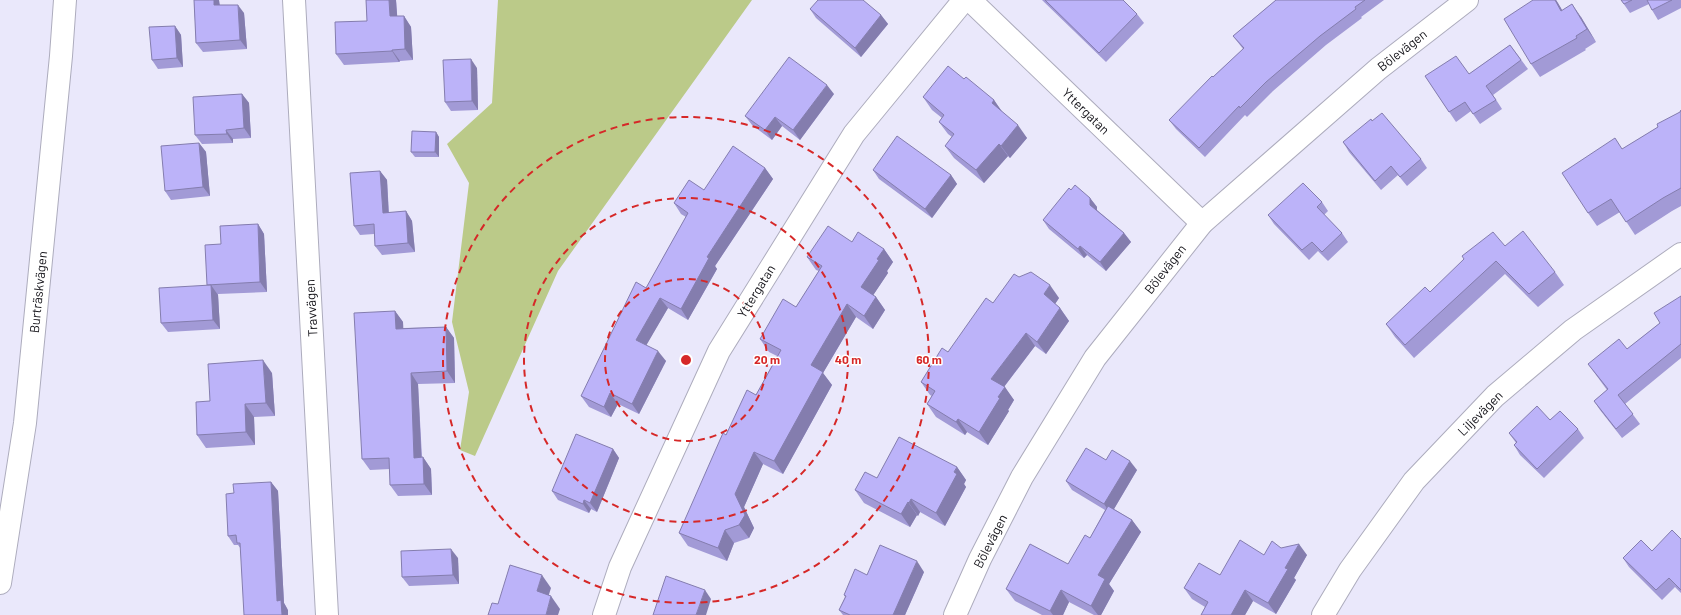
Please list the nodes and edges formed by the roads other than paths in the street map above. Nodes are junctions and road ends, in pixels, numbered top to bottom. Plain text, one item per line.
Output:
1 (64, 0) edge
2 (294, 0) edge
3 (964, 0) edge
4 (970, 0) edge
5 (1467, 0) edge
6 (1202, 223) junction
7 (1681, 254) edge
8 (0, 583) edge
9 (327, 615) edge
10 (604, 615) edge
11 (955, 615) edge
12 (1323, 615) edge

1 - 8 street, Burträskvägen
2 - 9 street, Travvägen
3 - 10 street, Yttergatan
4 - 6 street, Yttergatan
5 - 6 street, Bölevägen
6 - 11 street, Bölevägen
7 - 12 street, Liljevägen

